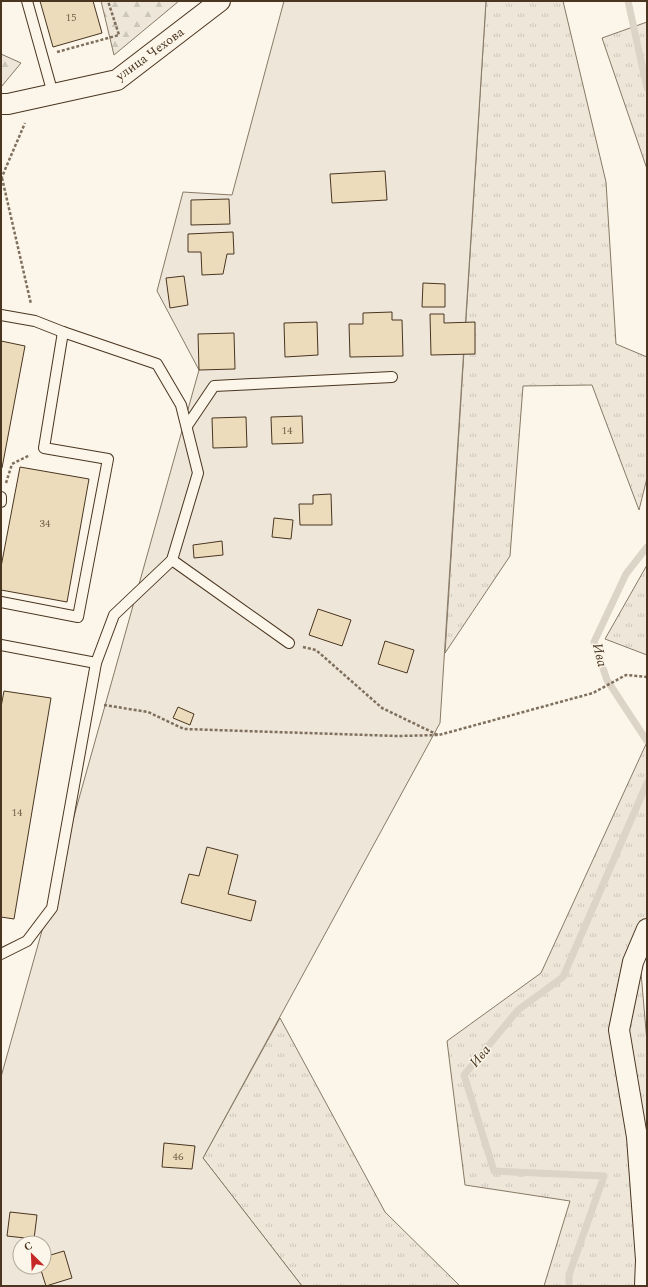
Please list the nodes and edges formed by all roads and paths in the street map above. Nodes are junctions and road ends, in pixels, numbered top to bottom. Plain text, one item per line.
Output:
1 (27, 1) edge
2 (108, 1) edge
3 (220, 1) edge
4 (42, 56) junction
5 (44, 96) junction
6 (1, 104) edge
7 (2, 179) edge
8 (1, 315) edge
9 (35, 321) junction
10 (62, 332) junction
11 (392, 377) dead end
12 (186, 426) junction
13 (44, 448) junction
14 (1, 499) edge
15 (172, 560) junction
16 (1, 602) edge
17 (289, 643) dead end
18 (1, 645) edge
19 (316, 650) dead end
20 (96, 663) junction
21 (647, 677) edge
22 (89, 703) junction
23 (439, 735) junction
24 (647, 929) edge
25 (1, 954) edge
26 (645, 1286) edge

1 - 4 lane
2 - 4 path
3 - 5 street, улица Чехова
4 - 5 lane
5 - 6 street, улица Чехова
5 - 7 path
7 - 9 path
8 - 9 lane
9 - 10 lane
10 - 12 lane
10 - 13 lane
11 - 12 lane
12 - 15 lane
13 - 14 path
13 - 16 lane
15 - 17 lane
15 - 20 lane
18 - 20 lane
19 - 23 path
20 - 22 lane
21 - 23 path
22 - 23 path
22 - 25 lane
24 - 26 street

